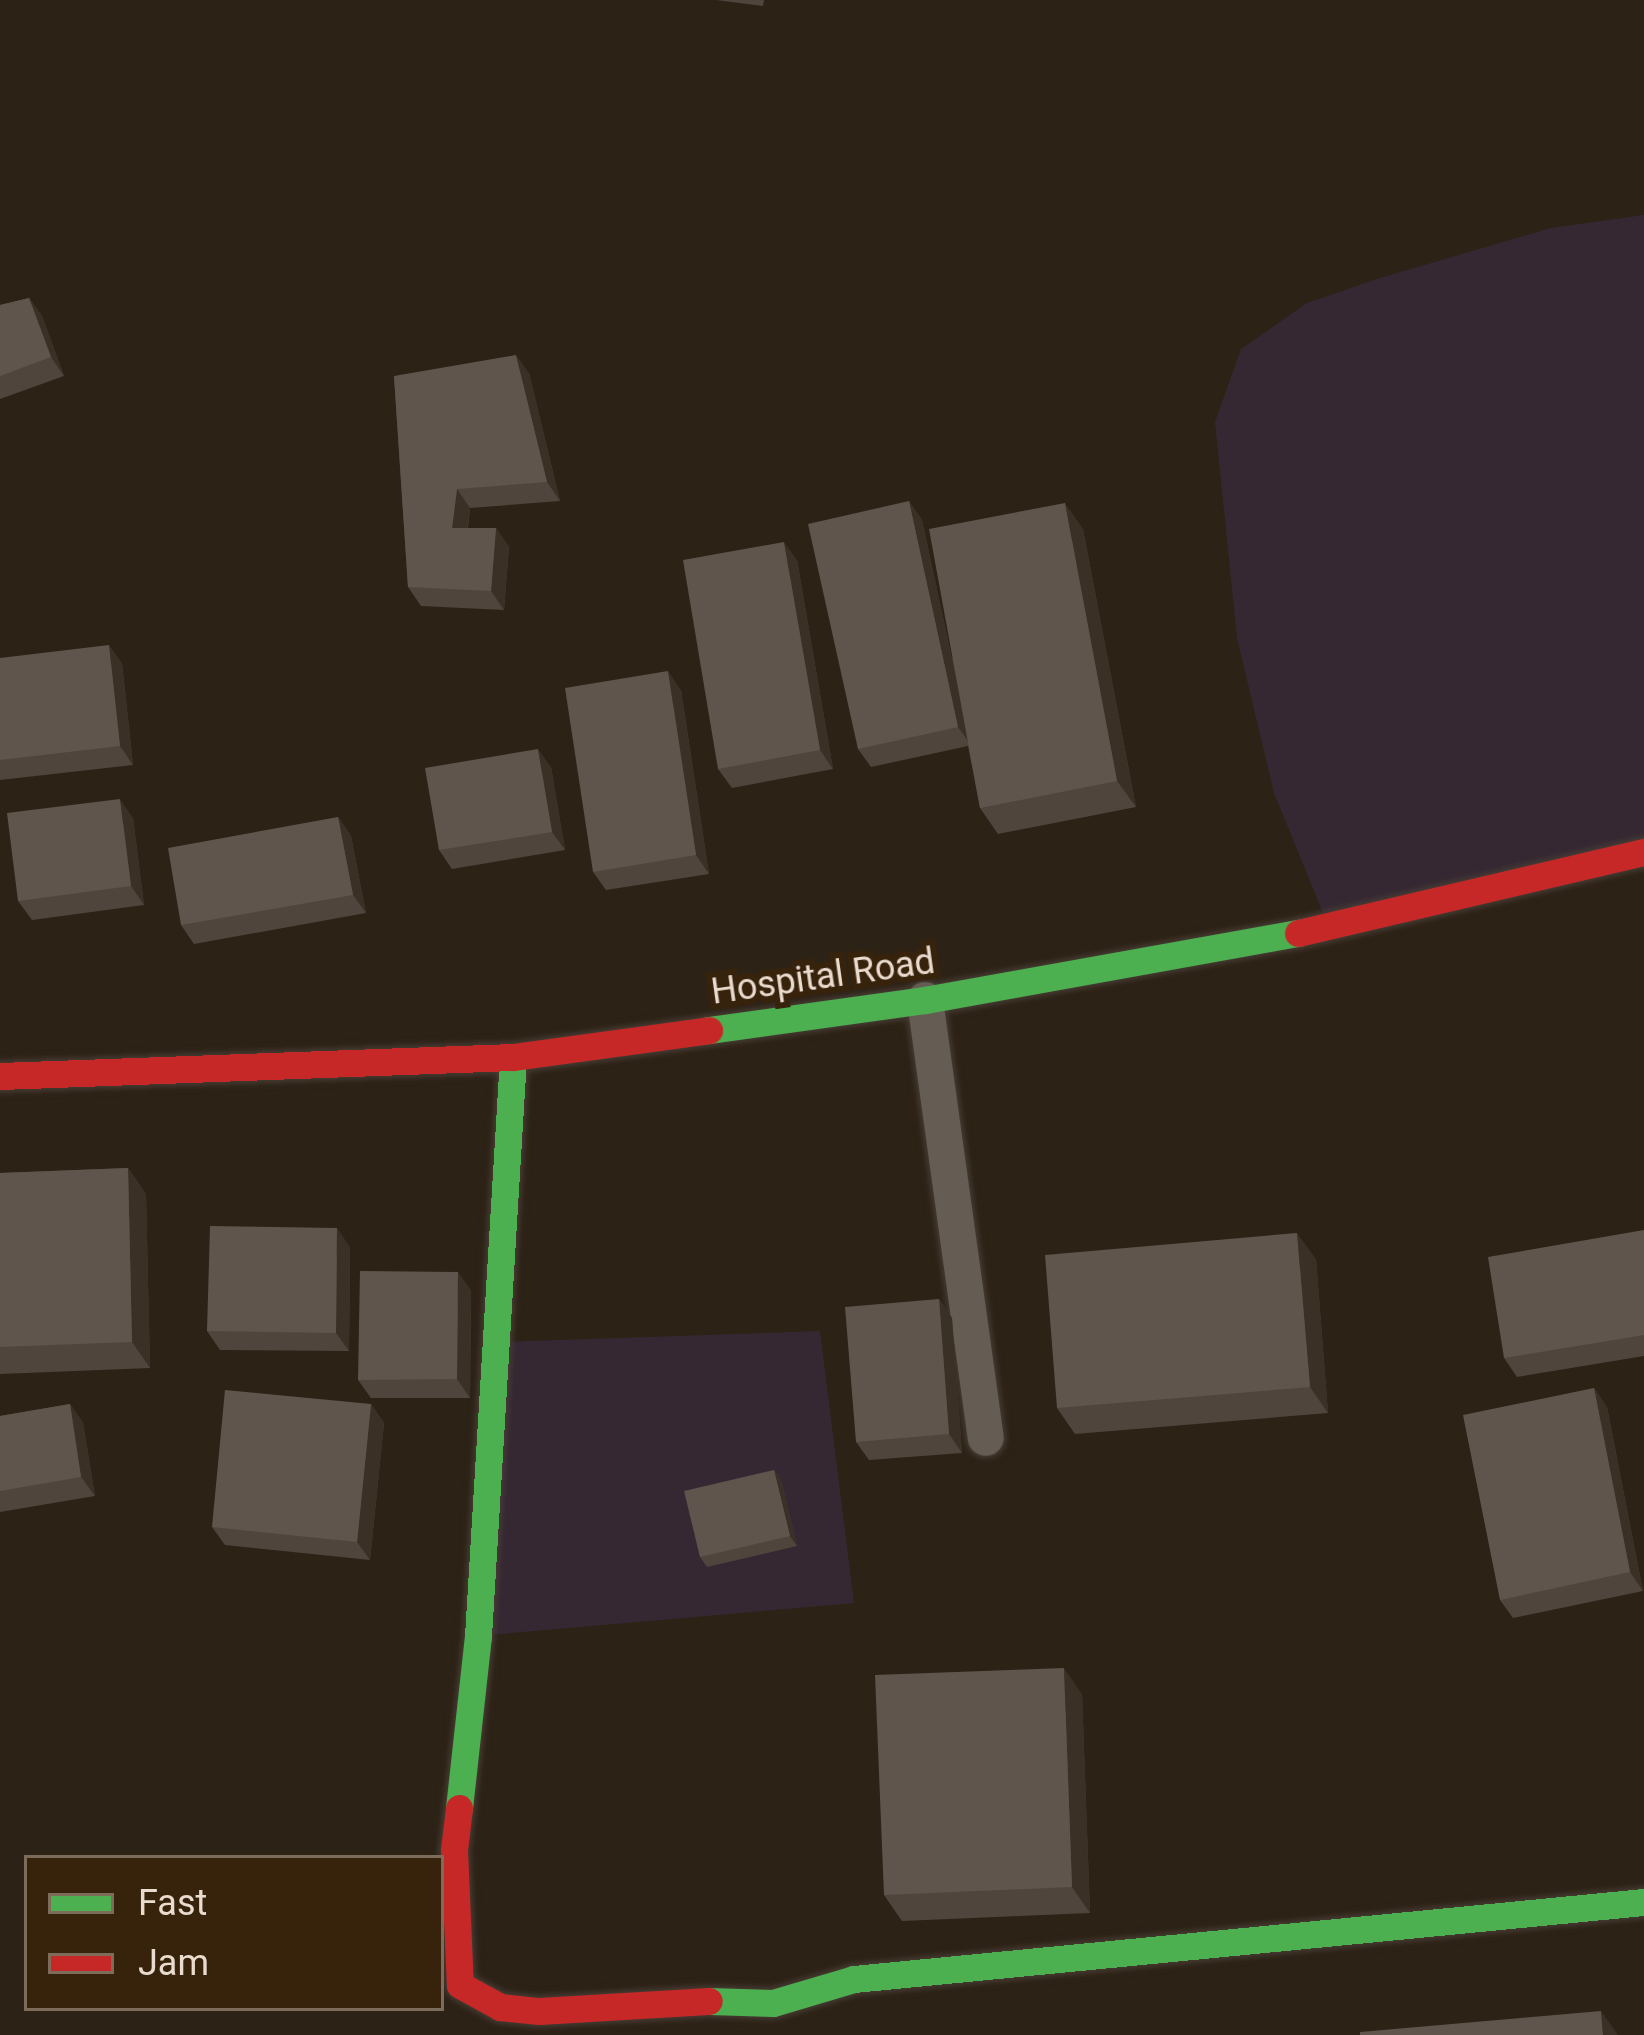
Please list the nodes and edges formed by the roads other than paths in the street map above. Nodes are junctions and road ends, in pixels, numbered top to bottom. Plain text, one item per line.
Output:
1 (1644, 852) edge
2 (925, 1000) junction
3 (513, 1057) junction
4 (0, 1076) edge
5 (986, 1438) dead end
6 (1644, 1902) edge

1 - 2 street, Hospital Road
2 - 3 street, Hospital Road
2 - 5 lane
3 - 4 street, Hospital Road
3 - 6 street

